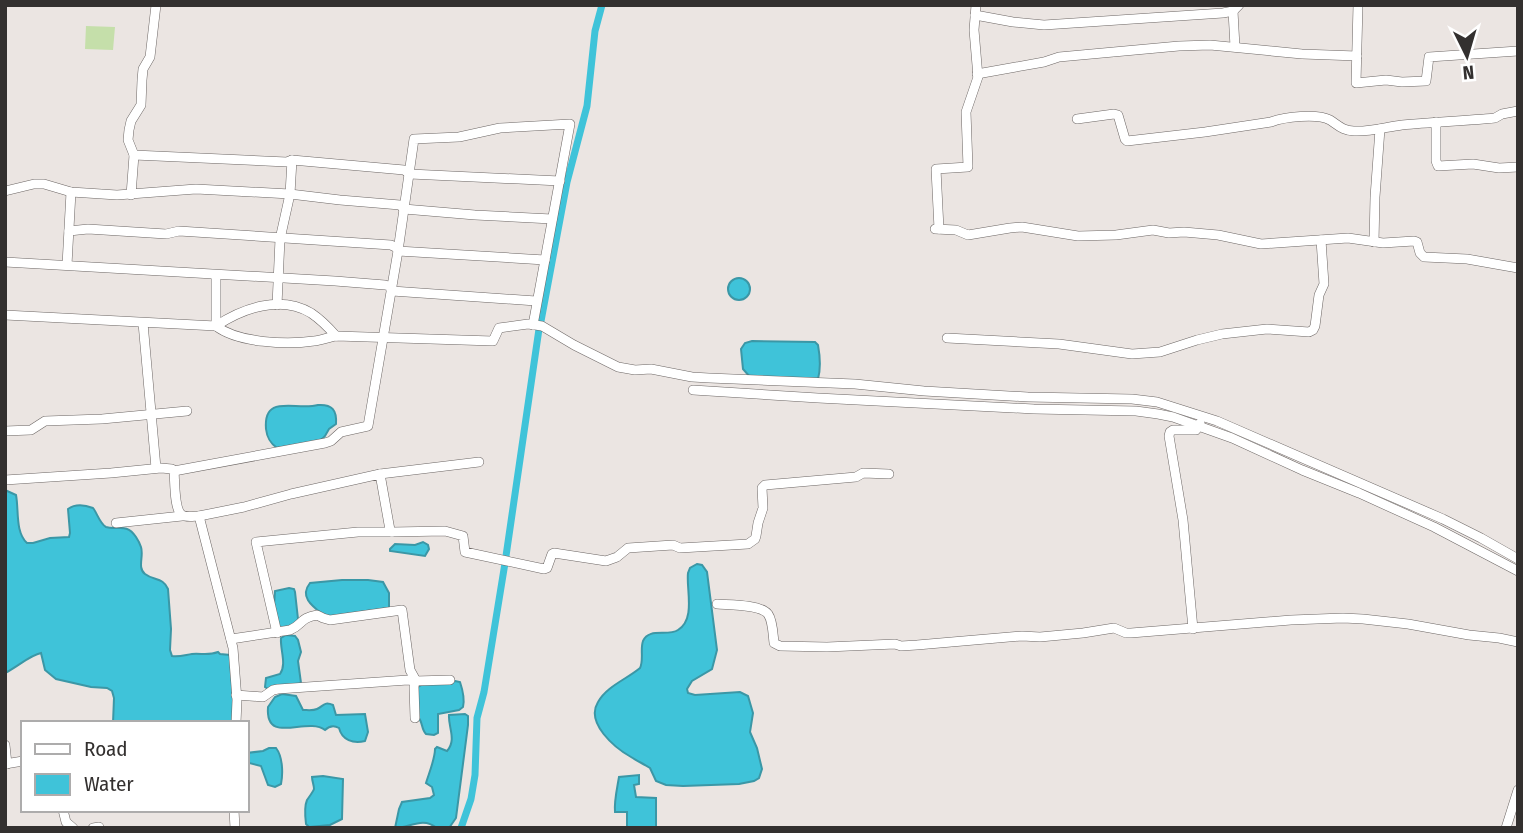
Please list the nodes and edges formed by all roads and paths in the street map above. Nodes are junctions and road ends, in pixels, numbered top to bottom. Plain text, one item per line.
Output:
1 (156, 5) edge
2 (1358, 5) edge
3 (1236, 8) edge
4 (976, 10) edge
5 (1235, 47) junction
6 (1518, 51) edge
7 (1357, 56) junction
8 (977, 74) junction
9 (1518, 111) edge
10 (1077, 119) dead end
11 (1436, 122) junction
12 (1380, 129) junction
13 (134, 155) junction
14 (292, 160) junction
15 (1518, 167) edge
16 (410, 174) junction
17 (560, 181) junction
18 (5, 191) edge
19 (71, 192) junction
20 (290, 194) junction
21 (131, 195) junction
22 (404, 209) junction
23 (552, 219) junction
24 (69, 231) junction
25 (280, 239) junction
26 (1321, 240) junction
27 (1374, 242) junction
28 (398, 251) junction
29 (545, 260) junction
30 (5, 262) edge
31 (67, 265) junction
32 (1518, 268) edge
33 (216, 275) junction
34 (278, 278) junction
35 (392, 291) junction
36 (536, 301) junction
37 (277, 305) junction
38 (5, 315) edge
39 (143, 323) junction
40 (533, 324) junction
41 (216, 326) junction
42 (336, 336) junction
43 (383, 338) junction
44 (947, 338) dead end
45 (693, 390) dead end
46 (187, 411) dead end
47 (150, 415) junction
48 (1203, 416) junction
49 (1199, 426) junction
50 (5, 431) edge
51 (479, 462) dead end
52 (156, 468) junction
53 (174, 471) junction
54 (380, 474) junction
55 (889, 474) dead end
56 (5, 480) edge
57 (182, 516) junction
58 (199, 516) junction
59 (116, 523) dead end
60 (393, 532) junction
61 (1518, 559) edge
62 (1518, 571) edge
63 (717, 604) dead end
64 (1193, 629) junction
65 (277, 633) junction
66 (231, 639) junction
67 (1518, 642) edge
68 (450, 680) dead end
69 (415, 681) junction
70 (236, 695) junction
71 (415, 718) dead end
72 (236, 721) edge
73 (5, 745) edge
74 (6, 764) edge
75 (1518, 790) edge
76 (63, 812) edge
77 (99, 827) edge
78 (73, 828) edge
79 (93, 828) edge
80 (1506, 828) edge

1 - 13 street
2 - 7 street
3 - 4 street
3 - 5 street
4 - 8 street
5 - 7 street
5 - 8 street
6 - 7 street
8 - 26 street
9 - 11 street
10 - 12 street
11 - 12 street
11 - 15 street
12 - 27 street
13 - 14 street
13 - 21 street
14 - 16 street
14 - 20 street
16 - 17 street
16 - 17 street
16 - 22 street
17 - 23 street
18 - 19 street
19 - 21 street
19 - 24 street
20 - 21 street
20 - 22 street
20 - 25 street
22 - 23 street
22 - 28 street
23 - 29 street
24 - 25 street
24 - 31 street
25 - 28 street
25 - 34 street
26 - 27 street
26 - 44 street
27 - 32 street
28 - 29 street
28 - 35 street
29 - 36 street
30 - 31 street
31 - 33 street
33 - 34 street
33 - 41 street
34 - 35 street
34 - 37 street
35 - 36 street
35 - 43 street
36 - 40 street
37 - 41 street
37 - 42 street
38 - 39 street
39 - 41 street
39 - 47 street
40 - 43 street
40 - 48 street
41 - 42 street
42 - 43 street
43 - 53 street
45 - 49 street
46 - 47 street
47 - 50 street
47 - 52 street
48 - 49 street
48 - 61 street
49 - 62 street
49 - 64 street
51 - 54 street
52 - 53 street
52 - 56 street
53 - 57 street
54 - 58 street
54 - 60 street
55 - 60 street
57 - 58 street
57 - 59 street
58 - 66 street
60 - 65 street
63 - 64 street
64 - 67 street
65 - 66 street
65 - 69 street
66 - 70 street
68 - 69 street
69 - 70 street
69 - 71 street
70 - 72 street
73 - 74 street
75 - 80 street
76 - 78 street
77 - 79 street

